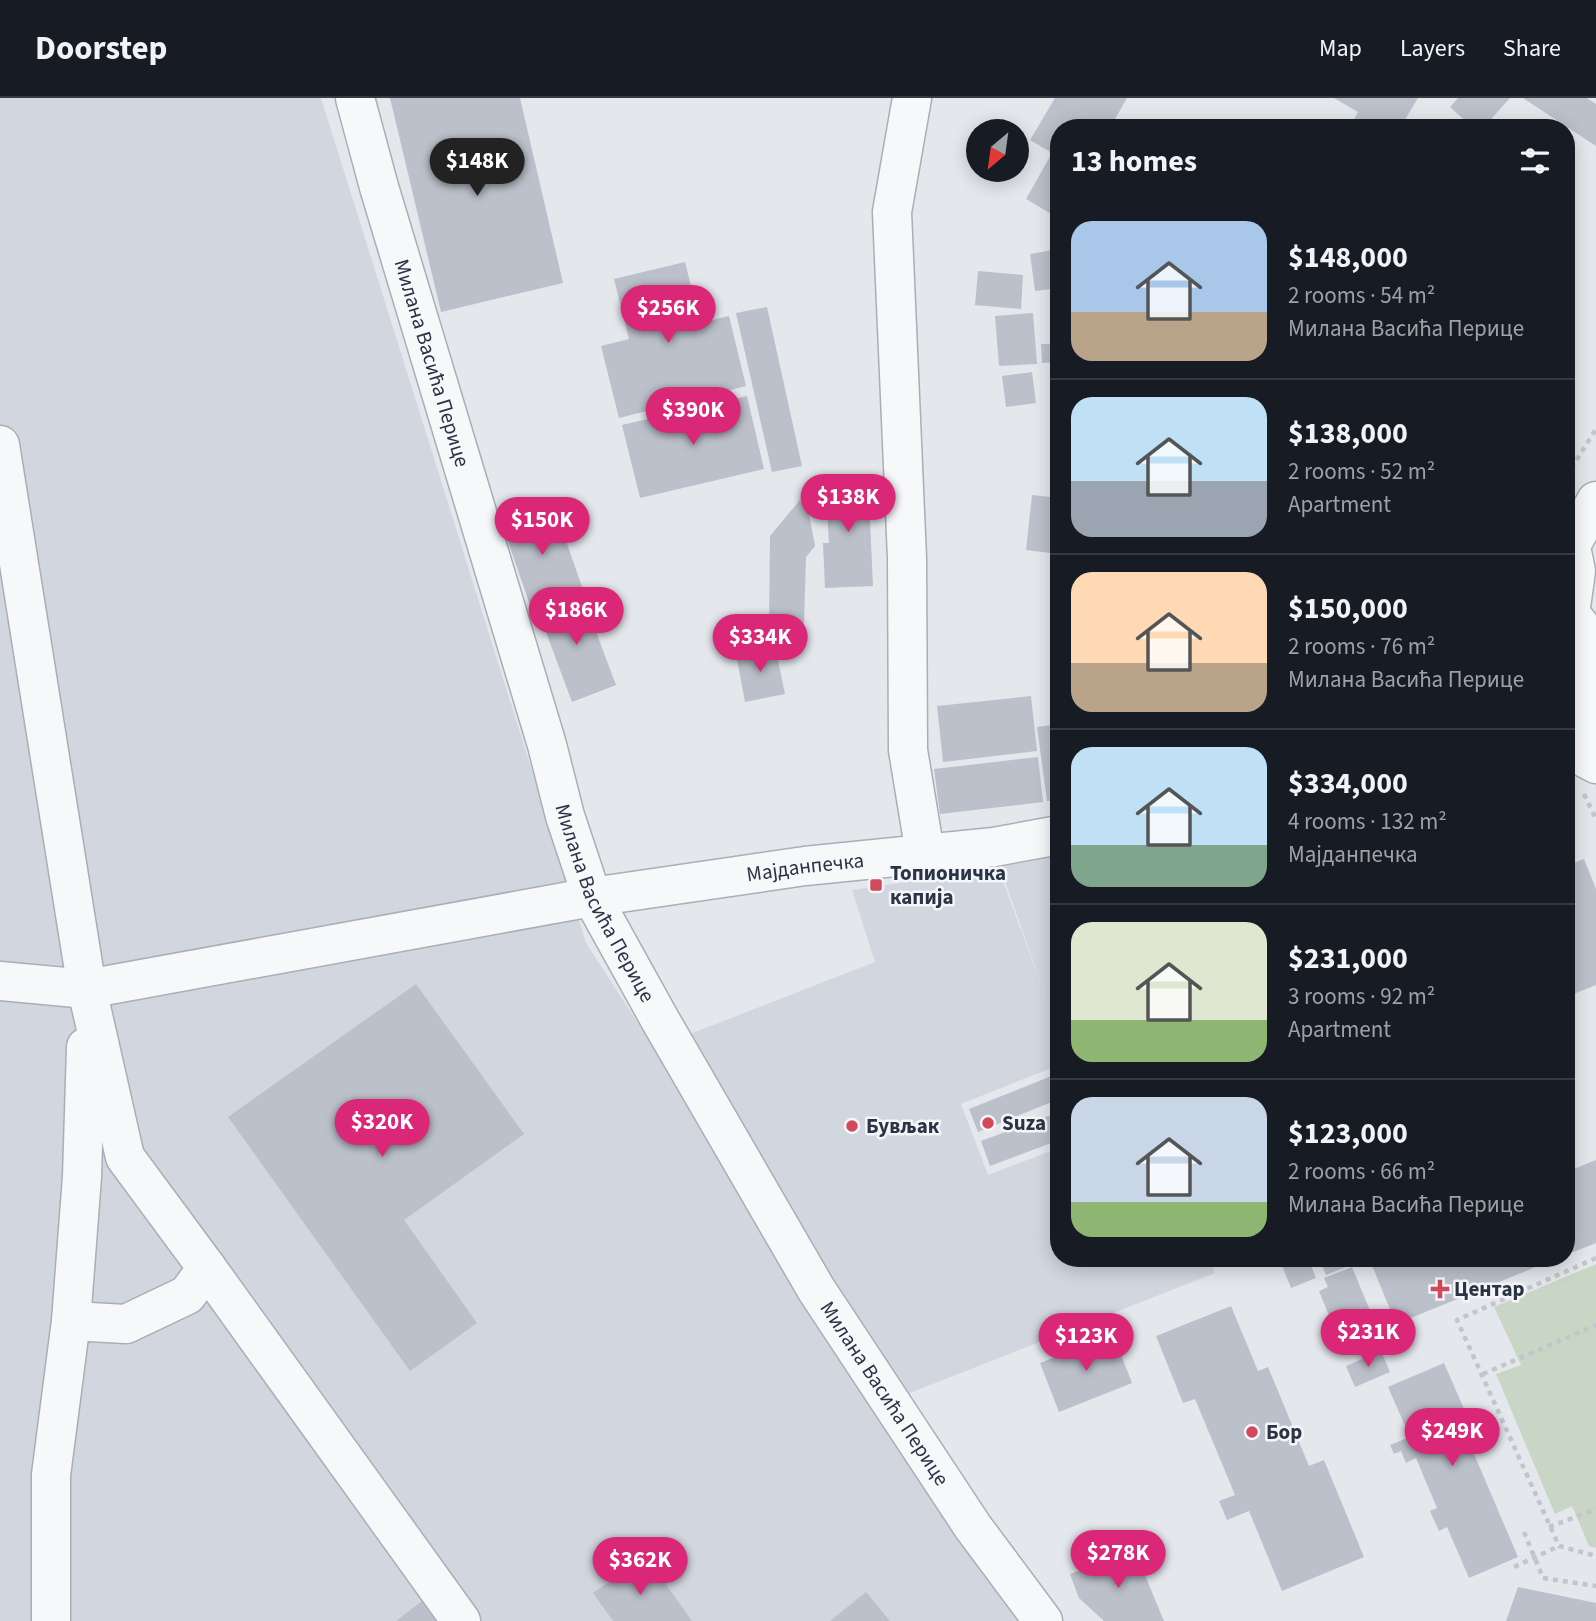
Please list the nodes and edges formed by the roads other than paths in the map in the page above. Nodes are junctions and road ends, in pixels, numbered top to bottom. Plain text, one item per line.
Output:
1 (355, 98) edge
2 (912, 98) edge
3 (0, 445) edge
4 (1596, 501) edge
5 (1575, 540) edge
6 (1575, 620) edge
7 (1575, 682) edge
8 (1575, 692) edge
9 (1596, 732) edge
10 (1575, 748) edge
11 (1596, 764) edge
12 (1050, 837) edge
13 (925, 853) junction
14 (593, 897) junction
15 (0, 981) edge
16 (87, 989) junction
17 (207, 1268) junction
18 (71, 1321) junction
19 (51, 1621) edge
20 (461, 1621) edge
21 (1043, 1621) edge

1 - 14 street, Милана Васића Перице
2 - 13 street
3 - 16 street
4 - 5 street
6 - 7 street
8 - 9 street
10 - 11 street
12 - 13 street, Мајданпечка
13 - 14 street, Мајданпечка
14 - 16 street, Мајданпечка
14 - 21 street, Милана Васића Перице
15 - 16 street, Мајданпечка
16 - 17 street
16 - 18 street
17 - 18 street
17 - 20 street
18 - 19 street

